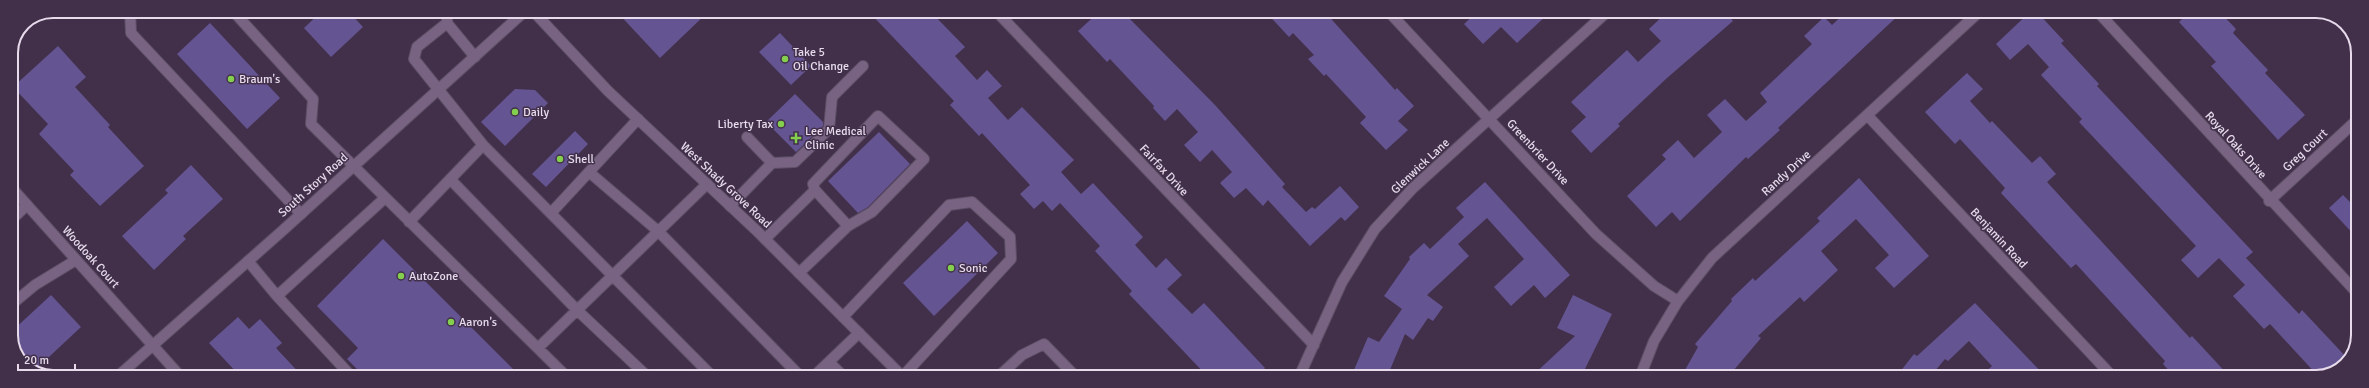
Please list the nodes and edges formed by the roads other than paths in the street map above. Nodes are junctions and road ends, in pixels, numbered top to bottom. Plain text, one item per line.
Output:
1 (130, 18) edge
2 (238, 18) edge
3 (447, 18) edge
4 (517, 18) edge
5 (540, 18) edge
6 (1003, 18) edge
7 (1394, 18) edge
8 (1600, 18) edge
9 (1972, 18) edge
10 (2103, 18) edge
11 (447, 23) junction
12 (475, 56) junction
13 (863, 66) dead end
14 (438, 90) junction
15 (1868, 115) junction
16 (638, 119) junction
17 (1489, 120) junction
18 (2351, 125) edge
19 (747, 137) dead end
20 (483, 145) junction
21 (772, 163) junction
22 (353, 167) junction
23 (589, 172) junction
24 (450, 180) junction
25 (707, 184) junction
26 (815, 190) junction
27 (18, 195) edge
28 (385, 198) junction
29 (2269, 201) junction
30 (27, 205) junction
31 (730, 206) junction
32 (18, 213) edge
33 (551, 213) junction
34 (301, 214) junction
35 (409, 222) junction
36 (848, 226) junction
37 (658, 231) junction
38 (765, 239) junction
39 (76, 260) junction
40 (248, 261) junction
41 (799, 273) junction
42 (613, 276) junction
43 (2351, 287) edge
44 (277, 296) junction
45 (18, 299) edge
46 (1678, 301) junction
47 (577, 310) junction
48 (843, 317) junction
49 (859, 333) junction
50 (152, 345) junction
51 (1314, 345) junction
52 (538, 348) junction
53 (829, 362) junction
54 (125, 370) edge
55 (175, 370) edge
56 (346, 370) edge
57 (560, 370) edge
58 (641, 370) edge
59 (706, 370) edge
60 (794, 370) edge
61 (820, 370) edge
62 (837, 370) edge
63 (896, 370) edge
64 (909, 370) edge
65 (1006, 370) edge
66 (1069, 370) edge
67 (1302, 370) edge
68 (1643, 370) edge
69 (2106, 370) edge

1 - 34 street
2 - 22 street
3 - 11 street
4 - 12 street, South Story Road
5 - 16 street, West Shady Grove Road
6 - 51 street, Fairfax Drive
7 - 17 street, Greenbrier Drive
8 - 17 street, Glenwick Lane
9 - 15 street, Randy Drive
10 - 29 street, Royal Oaks Drive
11 - 12 street
11 - 14 street
12 - 14 street, South Story Road
13 - 21 street
14 - 20 street
14 - 22 street, South Story Road
15 - 46 street, Randy Drive
15 - 69 street, Benjamin Road
16 - 23 street
16 - 25 street, West Shady Grove Road
17 - 46 street, Greenbrier Drive
17 - 51 street, Glenwick Lane
18 - 29 street, Greg Court
19 - 21 street
20 - 24 street
20 - 33 street
21 - 31 street
22 - 28 street
22 - 34 street, South Story Road
23 - 33 street
23 - 37 street
24 - 35 street
24 - 47 street
25 - 31 street, West Shady Grove Road
25 - 37 street
26 - 36 street
26 - 36 street
26 - 38 street
27 - 30 street, Woodoak Court
28 - 35 street
28 - 44 street
29 - 43 street, Royal Oaks Drive
30 - 32 street
30 - 39 street, Woodoak Court
31 - 38 street, West Shady Grove Road
33 - 42 street
34 - 40 street, South Story Road
35 - 52 street
36 - 41 street
37 - 42 street
37 - 60 street
38 - 41 street, West Shady Grove Road
39 - 45 street
39 - 50 street, Woodoak Court
40 - 44 street
40 - 50 street, South Story Road
41 - 48 street, West Shady Grove Road
42 - 47 street
42 - 59 street
44 - 56 street
46 - 68 street, Randy Drive
47 - 52 street
47 - 58 street
48 - 49 street, West Shady Grove Road
48 - 64 street
49 - 53 street
49 - 63 street, West Shady Grove Road
50 - 54 street, South Story Road
50 - 55 street, Woodoak Court
51 - 67 street, Glenwick Lane
52 - 57 street
53 - 61 street
53 - 62 street
65 - 66 street

